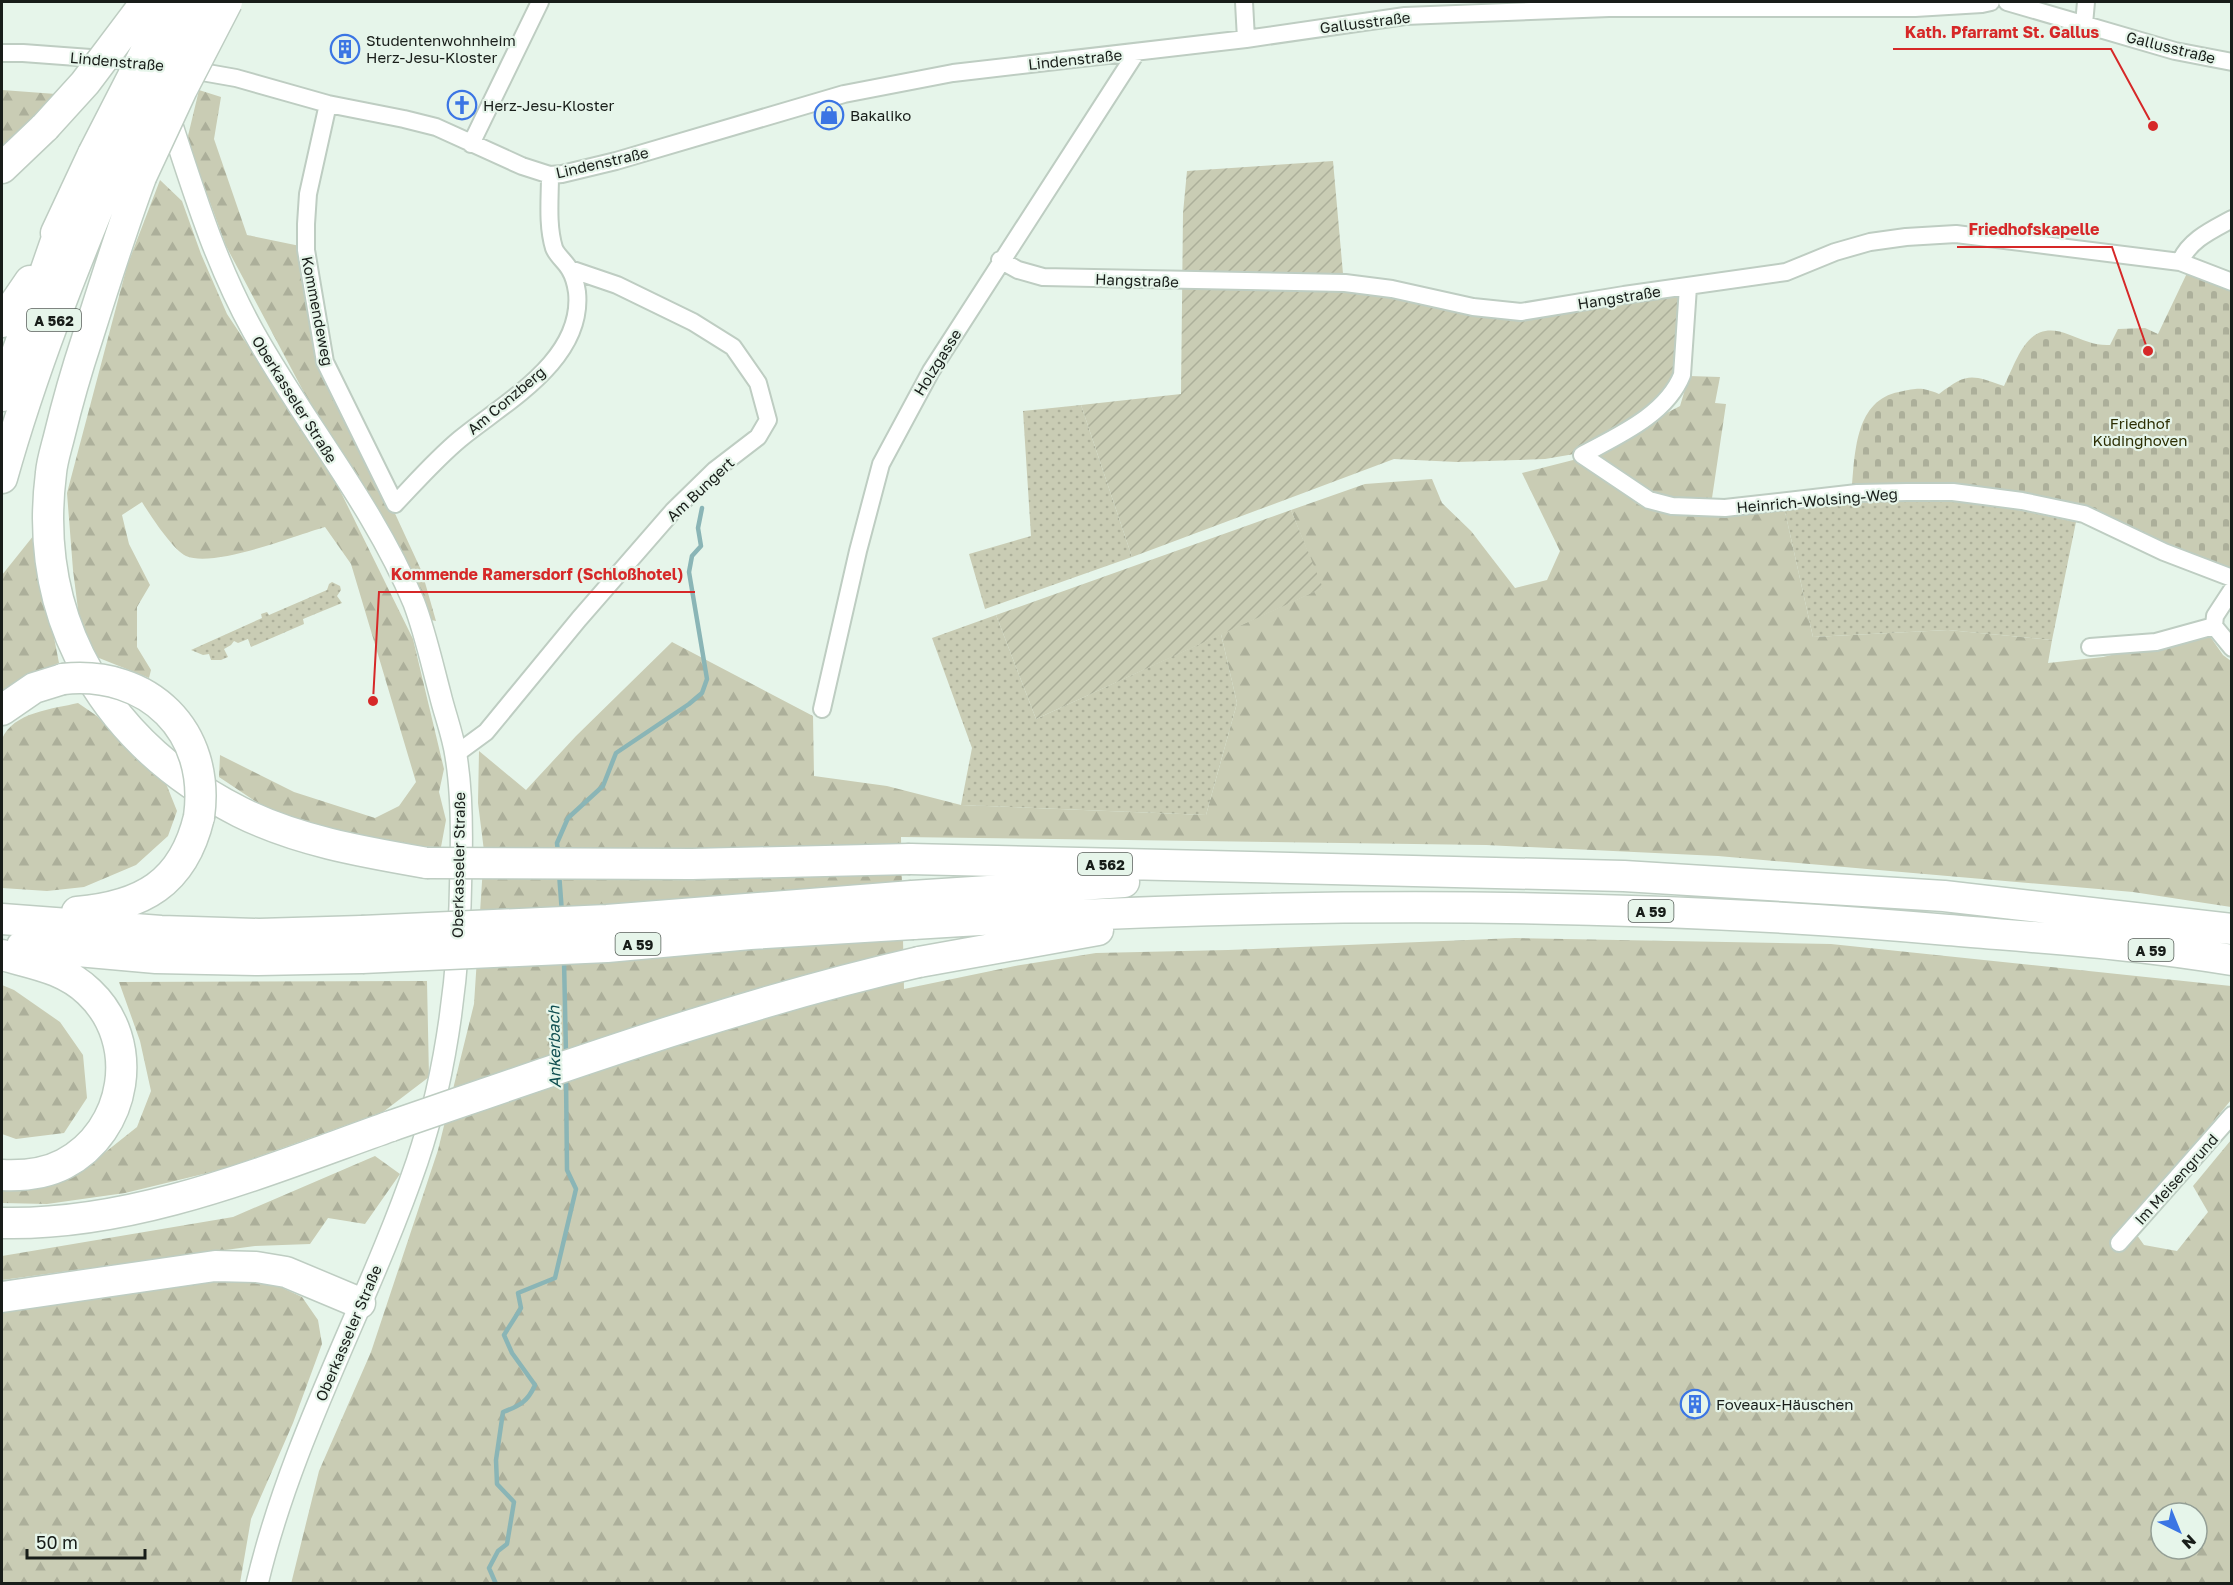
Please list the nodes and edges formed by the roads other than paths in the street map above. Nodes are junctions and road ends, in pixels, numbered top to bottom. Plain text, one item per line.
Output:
1 (148, 2) edge
2 (171, 2) edge
3 (202, 2) edge
4 (227, 2) edge
5 (540, 2) edge
6 (1244, 2) edge
7 (1991, 2) edge
8 (2007, 2) edge
9 (2086, 2) edge
10 (2084, 24) junction
11 (1246, 39) junction
12 (1136, 52) junction
13 (2, 53) edge
14 (2232, 62) edge
15 (154, 63) junction
16 (328, 104) junction
17 (471, 144) junction
18 (117, 166) junction
19 (2, 168) edge
20 (550, 175) junction
21 (65, 215) junction
22 (2232, 219) edge
23 (1000, 260) junction
24 (2180, 262) junction
25 (570, 269) junction
26 (2232, 282) edge
27 (1688, 287) junction
28 (2, 322) edge
29 (2, 396) edge
30 (2, 478) edge
31 (395, 504) joint
32 (2232, 578) edge
33 (2232, 590) edge
34 (2210, 628) junction
35 (2090, 646) dead end
36 (2232, 648) edge
37 (822, 709) dead end
38 (2, 710) edge
39 (456, 754) junction
40 (1301, 869) junction
41 (912, 910) junction
42 (1231, 910) junction
43 (2, 919) edge
44 (2232, 929) edge
45 (2, 944) edge
46 (362, 945) junction
47 (2, 955) edge
48 (2232, 960) edge
49 (2232, 1115) edge
50 (2, 1175) edge
51 (2, 1223) edge
52 (2119, 1243) dead end
53 (2, 1297) edge
54 (360, 1303) junction
55 (257, 1584) edge

1 - 15 street, Oberkasseler Straße
1 - 19 highway, bridge
2 - 18 highway, A 562, bridge
3 - 18 highway, A 562, bridge
4 - 18 highway, bridge
5 - 17 street
6 - 11 street
7 - 11 street, Gallusstraße
8 - 10 street, Gallusstraße
9 - 10 street
10 - 14 street, Gallusstraße
11 - 12 street, Gallusstraße
12 - 20 street, Lindenstraße
12 - 23 street, Holzgasse
13 - 15 street, Lindenstraße
15 - 16 street, Lindenstraße
15 - 39 street, Oberkasseler Straße
16 - 17 street, Lindenstraße
16 - 31 street, Kommendeweg
17 - 20 street, Lindenstraße
18 - 21 highway, A 562
18 - 30 highway, A 562
18 - 40 highway, A 562, bridge
20 - 25 street, Am Conzberg
21 - 28 highway
21 - 29 highway
22 - 24 street
23 - 27 street, Hangstraße
23 - 37 street, Holzgasse
24 - 26 street, Hangstraße
24 - 27 street, Hangstraße
25 - 31 street, Am Conzberg
25 - 39 street, Am Bungert
27 - 32 street, Heinrich-Wolsing-Weg
33 - 34 street
34 - 35 street
34 - 36 street
38 - 43 highway, bridge
39 - 54 street, Oberkasseler Straße
40 - 41 highway, A 59
40 - 44 highway, A 59
41 - 42 highway, A 59
41 - 46 highway, A 59, bridge
42 - 48 highway, A 59
42 - 51 highway, A 59, bridge
43 - 46 highway, A 59
45 - 46 highway, A 59
47 - 50 highway
49 - 52 street, Im Meisengrund
53 - 54 highway
54 - 55 street, Oberkasseler Straße

